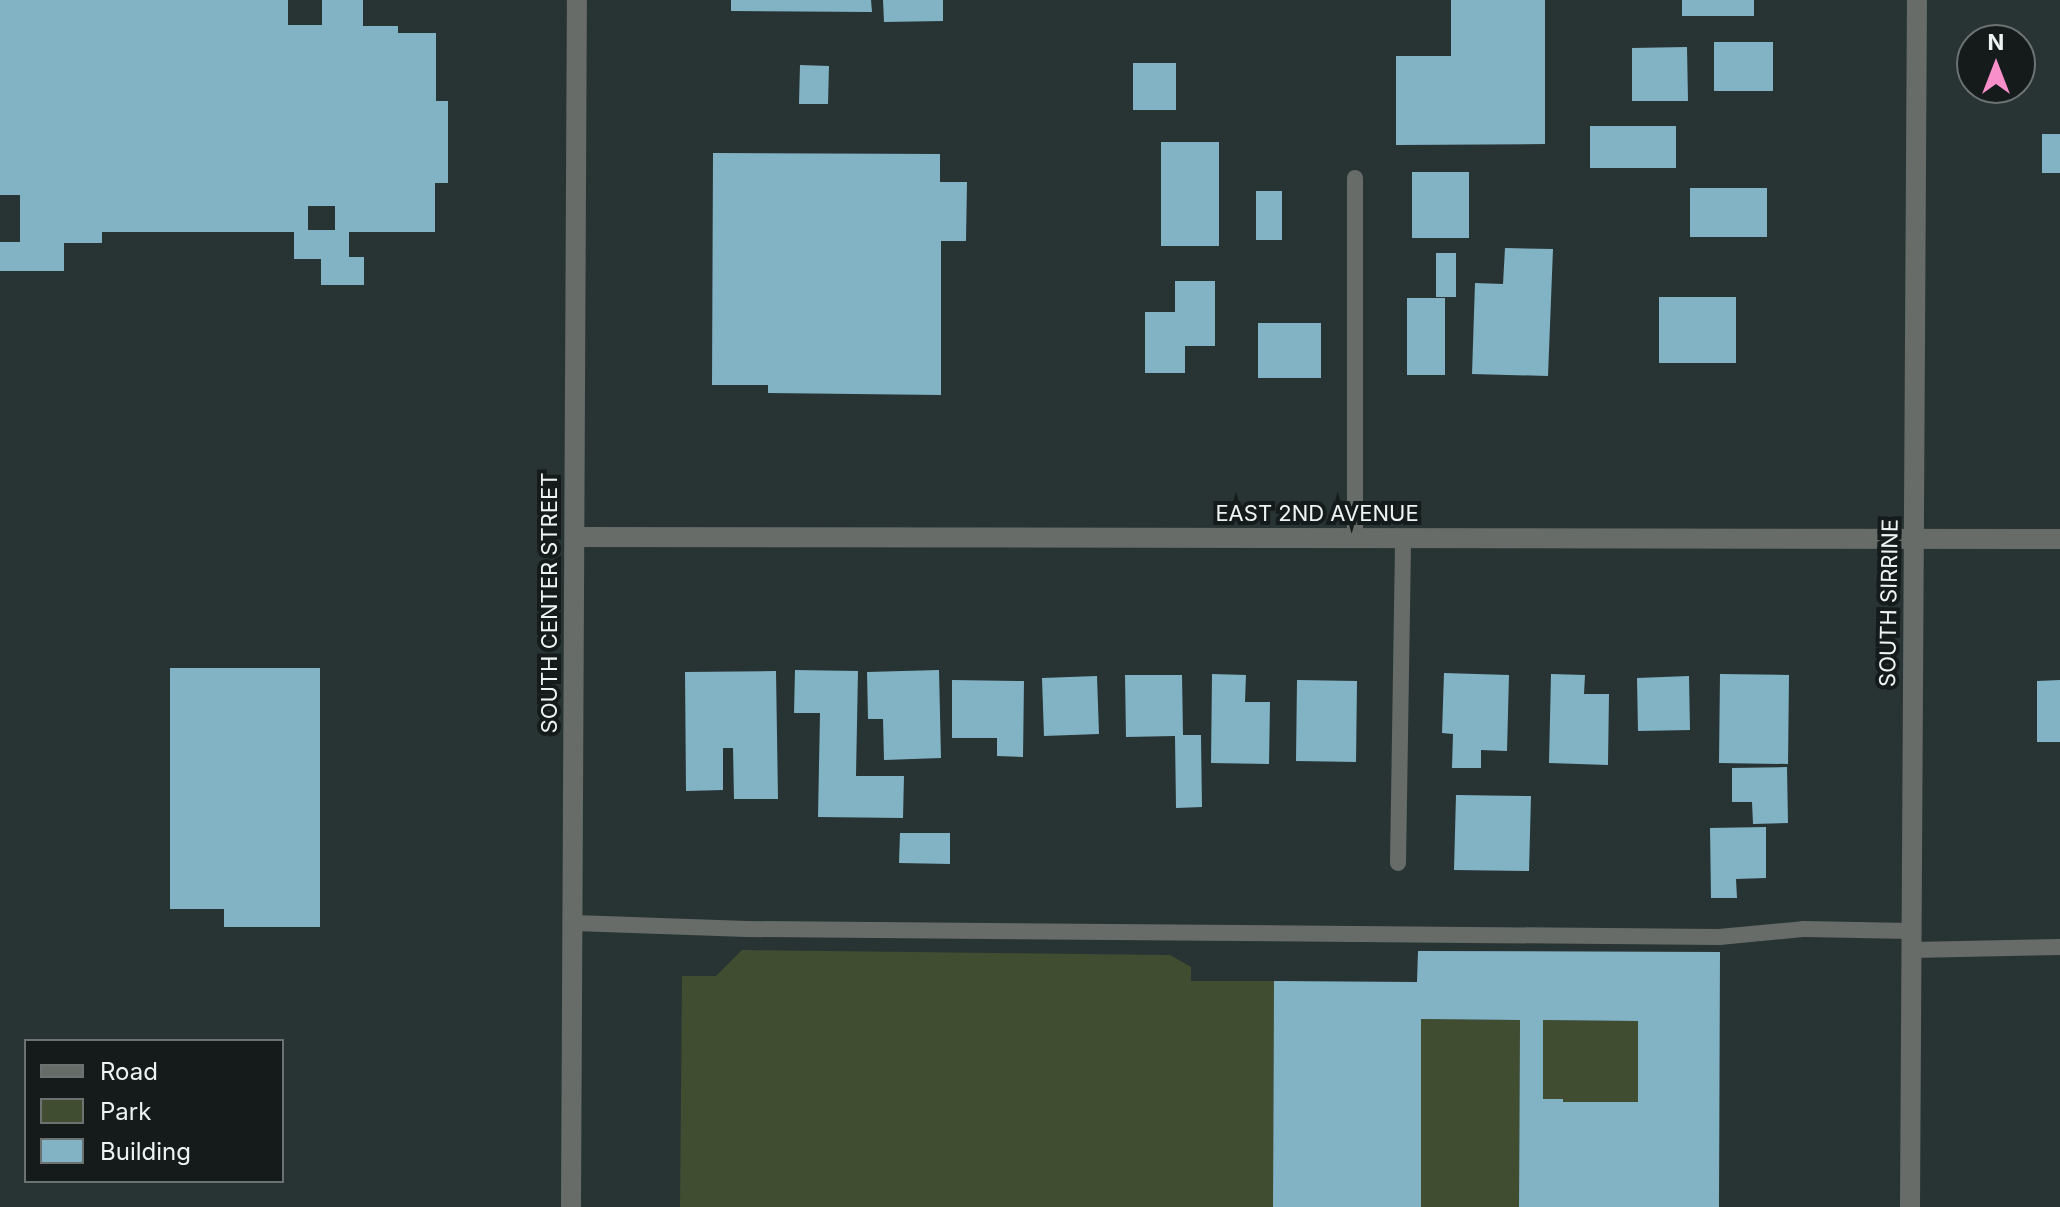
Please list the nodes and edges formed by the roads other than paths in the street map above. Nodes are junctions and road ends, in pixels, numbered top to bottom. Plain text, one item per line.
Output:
1 (577, 0) edge
2 (1917, 0) edge
3 (1355, 178) dead end
4 (575, 537) junction
5 (1355, 539) junction
6 (1403, 539) junction
7 (1914, 539) junction
8 (2060, 539) edge
9 (1398, 863) dead end
10 (574, 923) junction
11 (1911, 941) junction
12 (2060, 947) edge
13 (571, 1207) edge
14 (1910, 1207) edge

1 - 4 street, SOUTH CENTER STREET
2 - 7 street, SOUTH SIRRINE
3 - 5 lane
4 - 5 street, EAST 2ND AVENUE
4 - 10 street, SOUTH CENTER STREET
5 - 6 street, EAST 2ND AVENUE
6 - 7 street, EAST 2ND AVENUE
6 - 9 lane
7 - 8 street, EAST 2ND AVENUE
7 - 11 street, SOUTH SIRRINE
10 - 11 lane
10 - 13 street, SOUTH CENTER STREET
11 - 12 lane
11 - 14 street, SOUTH SIRRINE

